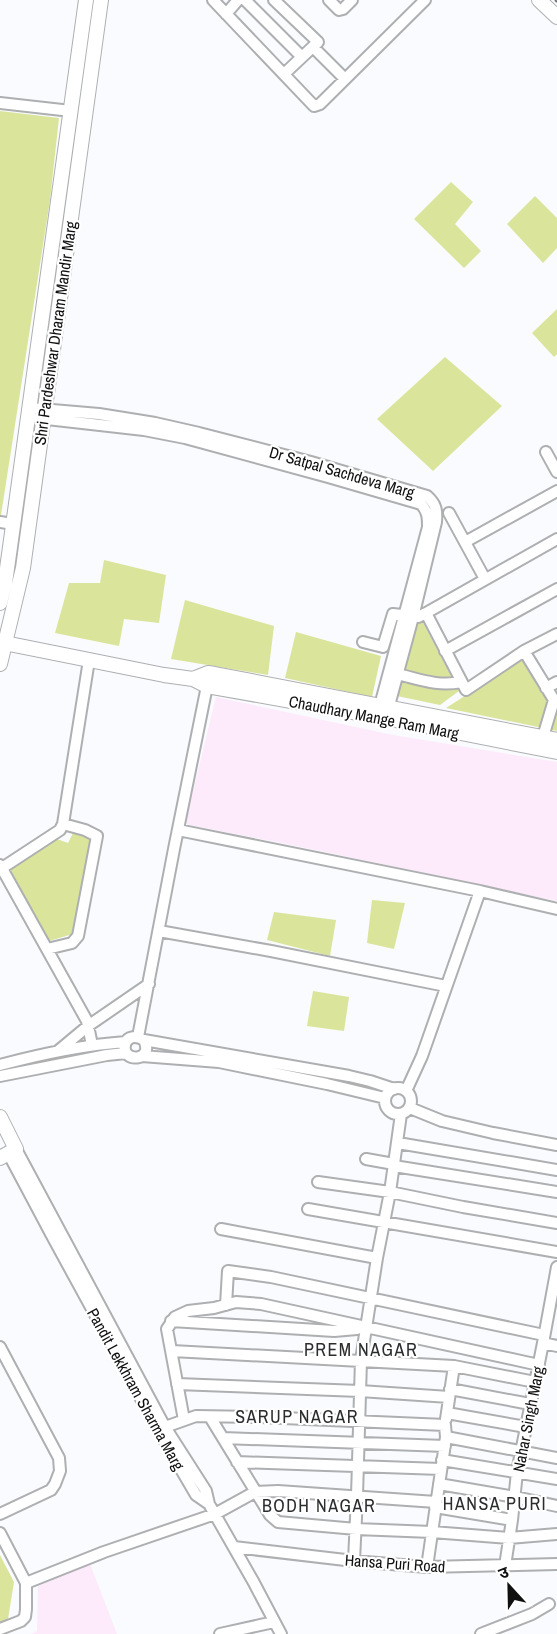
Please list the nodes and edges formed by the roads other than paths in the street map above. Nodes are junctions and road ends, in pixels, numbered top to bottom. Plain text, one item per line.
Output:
1 (213, 0) edge
2 (238, 0) edge
3 (245, 0) edge
4 (274, 0) edge
5 (329, 0) edge
6 (352, 0) edge
7 (424, 0) edge
8 (539, 0) edge
9 (81, 1) edge
10 (101, 3) edge
11 (226, 14) junction
12 (557, 17) edge
13 (313, 47) junction
14 (302, 57) junction
15 (284, 74) junction
16 (345, 79) junction
17 (0, 103) edge
18 (71, 111) junction
19 (29, 413) junction
20 (44, 414) junction
21 (546, 452) dead end
22 (557, 472) edge
23 (557, 491) edge
24 (448, 513) dead end
25 (6, 523) edge
26 (557, 539) edge
27 (465, 542) junction
28 (485, 579) junction
29 (557, 589) edge
30 (0, 603) edge
31 (426, 613) junction
32 (409, 616) junction
33 (557, 634) edge
34 (363, 642) dead end
35 (3, 643) edge
36 (27, 648) junction
37 (445, 651) junction
38 (525, 651) junction
39 (89, 660) junction
40 (0, 664) edge
41 (396, 674) junction
42 (193, 679) junction
43 (461, 681) junction
44 (557, 682) edge
45 (207, 686) junction
46 (546, 688) junction
47 (382, 712) junction
48 (550, 738) edge
49 (557, 752) edge
50 (63, 824) junction
51 (178, 830) junction
52 (1, 867) edge
53 (480, 891) junction
54 (557, 909) edge
55 (159, 932) junction
56 (47, 949) junction
57 (149, 984) junction
58 (446, 986) junction
59 (88, 1026) junction
60 (141, 1039) junction
61 (92, 1045) junction
62 (126, 1048) junction
63 (58, 1051) junction
64 (142, 1056) junction
65 (0, 1065) edge
66 (0, 1077) edge
67 (394, 1089) junction
68 (406, 1091) junction
69 (385, 1098) junction
70 (406, 1111) junction
71 (0, 1117) edge
72 (398, 1143) junction
73 (557, 1145) edge
74 (5, 1146) edge
75 (366, 1159) dead end
76 (394, 1165) junction
77 (557, 1170) edge
78 (318, 1182) dead end
79 (390, 1192) junction
80 (557, 1192) edge
81 (309, 1209) dead end
82 (384, 1223) junction
83 (557, 1223) edge
84 (221, 1229) dead end
85 (557, 1252) edge
86 (377, 1258) junction
87 (557, 1267) edge
88 (371, 1299) junction
89 (226, 1305) junction
90 (171, 1321) junction
91 (366, 1328) junction
92 (544, 1339) junction
93 (557, 1346) edge
94 (0, 1347) edge
95 (172, 1351) junction
96 (361, 1360) junction
97 (539, 1365) junction
98 (454, 1366) junction
99 (535, 1382) junction
100 (177, 1384) junction
101 (360, 1391) junction
102 (450, 1393) junction
103 (530, 1404) junction
104 (447, 1413) junction
105 (210, 1417) junction
106 (184, 1420) junction
107 (359, 1422) junction
108 (165, 1427) junction
109 (526, 1427) junction
110 (445, 1436) junction
111 (223, 1438) junction
112 (358, 1443) junction
113 (521, 1451) junction
114 (557, 1458) edge
115 (237, 1462) junction
116 (442, 1464) junction
117 (358, 1466) junction
118 (517, 1472) junction
119 (557, 1479) edge
120 (439, 1484) junction
121 (255, 1492) junction
122 (357, 1496) junction
123 (515, 1497) junction
124 (436, 1504) junction
125 (557, 1506) edge
126 (212, 1509) junction
127 (0, 1514) edge
128 (512, 1520) junction
129 (356, 1529) junction
130 (432, 1532) junction
131 (0, 1533) edge
132 (557, 1534) edge
133 (509, 1538) junction
134 (234, 1547) junction
135 (354, 1561) junction
136 (557, 1564) edge
137 (505, 1566) junction
138 (427, 1567) junction
139 (26, 1583) junction
140 (549, 1604) dead end
141 (274, 1622) junction
142 (0, 1629) edge
143 (220, 1634) edge
144 (281, 1634) edge
145 (481, 1634) edge

1 - 11 street
2 - 11 street
3 - 14 street
4 - 13 street
5 - 6 street
7 - 16 street
8 - 12 main road
9 - 10 main road
9 - 18 main road, Shri Pardeshwar Dharam Mandir Marg
10 - 20 main road, Shri Pardeshwar Dharam Mandir Marg
11 - 15 street
13 - 14 street
13 - 16 street
14 - 15 street
15 - 16 street
17 - 18 street
18 - 19 main road, Shri Pardeshwar Dharam Mandir Marg
19 - 20 street, Dr Satpal Sachdeva Marg
19 - 25 main road, Shri Pardeshwar Dharam Mandir Marg
20 - 32 street, Dr Satpal Sachdeva Marg
20 - 35 main road, Shri Pardeshwar Dharam Mandir Marg
21 - 22 street
23 - 27 street
24 - 27 street
25 - 30 main road, Shri Pardeshwar Dharam Mandir Marg
26 - 28 street
27 - 28 street
28 - 31 street
29 - 37 street
31 - 32 street
31 - 37 street
32 - 34 street
32 - 41 street, Dr Satpal Sachdeva Marg
32 - 47 street
33 - 38 street
35 - 36 main road, Chaudhary Mange Ram Marg
35 - 40 main road, Shri Pardeshwar Dharam Mandir Marg
36 - 39 main road, Chaudhary Mange Ram Marg
36 - 40 main road
37 - 43 street
38 - 43 street
38 - 46 street
39 - 42 main road, Chaudhary Mange Ram Marg
39 - 50 street
41 - 43 street
41 - 47 street, Dr Satpal Sachdeva Marg
42 - 45 main road, Chaudhary Mange Ram Marg
42 - 47 main road, Chaudhary Mange Ram Marg
44 - 46 street
45 - 47 main road, Chaudhary Mange Ram Marg
45 - 51 street
46 - 48 street
47 - 48 main road, Chaudhary Mange Ram Marg
47 - 49 main road, Chaudhary Mange Ram Marg
50 - 52 street
50 - 56 street
51 - 53 street
51 - 55 street
52 - 56 street
53 - 54 street
53 - 58 street
55 - 57 street
55 - 58 street
56 - 59 street
57 - 59 street
57 - 60 street
58 - 68 street
59 - 61 street
59 - 63 street
60 - 62 street
60 - 64 street
60 - 67 street
61 - 62 street
61 - 63 street
62 - 64 street
62 - 66 street
63 - 65 street
64 - 69 street
67 - 68 street
67 - 69 street
68 - 70 street
69 - 70 street
70 - 72 street
70 - 73 street
71 - 74 main road, Pandit Lekkhram Sharma Marg
72 - 76 street
72 - 77 street
74 - 108 street
74 - 126 street, Pandit Lekkhram Sharma Marg
75 - 76 street
76 - 79 street
76 - 80 street
78 - 79 street
79 - 82 street
79 - 83 street
81 - 82 street
82 - 85 street
82 - 86 street
84 - 86 street
86 - 88 street
87 - 92 street, Nahar Singh Marg
88 - 89 street
88 - 91 street
88 - 92 street
89 - 90 street
89 - 91 street
90 - 91 street
90 - 95 street
91 - 96 street
91 - 97 street
92 - 93 street
92 - 97 street, Nahar Singh Marg
94 - 127 street
95 - 96 street
95 - 100 street
96 - 98 street
96 - 101 street
97 - 99 street, Nahar Singh Marg
98 - 99 street
98 - 102 street
99 - 103 street, Nahar Singh Marg
100 - 101 street
100 - 106 street
101 - 102 street
101 - 107 street
102 - 103 street
102 - 104 street
103 - 109 street, Nahar Singh Marg
104 - 109 street
104 - 110 street
105 - 106 street
105 - 107 street
105 - 111 street
106 - 108 street
107 - 110 street
107 - 112 street
108 - 126 street
109 - 113 street, Nahar Singh Marg
110 - 112 street
110 - 113 street
110 - 116 street
111 - 112 street
111 - 115 street
112 - 117 street
113 - 114 street
113 - 118 street, Nahar Singh Marg
115 - 117 street
115 - 121 street
116 - 117 street
116 - 118 street
116 - 120 street
117 - 122 street
118 - 119 street
118 - 123 street, Nahar Singh Marg
120 - 123 street
120 - 124 street
121 - 122 street
121 - 126 street
121 - 129 street
122 - 124 street
122 - 129 street
123 - 125 street
123 - 128 street, Nahar Singh Marg
124 - 128 street
124 - 130 street
126 - 134 street, Pandit Lekkhram Sharma Marg
126 - 139 street
128 - 133 street, Nahar Singh Marg
129 - 130 street
129 - 135 street
130 - 133 street
130 - 138 street
131 - 139 street
132 - 133 street
133 - 137 street, Nahar Singh Marg
134 - 135 street, Hansa Puri Road
134 - 141 street, Pandit Lekkhram Sharma Marg
135 - 138 street, Hansa Puri Road
136 - 137 street, Hansa Puri Road
137 - 138 street, Hansa Puri Road
139 - 142 street
140 - 145 street
141 - 143 street
141 - 144 street, Pandit Lekkhram Sharma Marg

